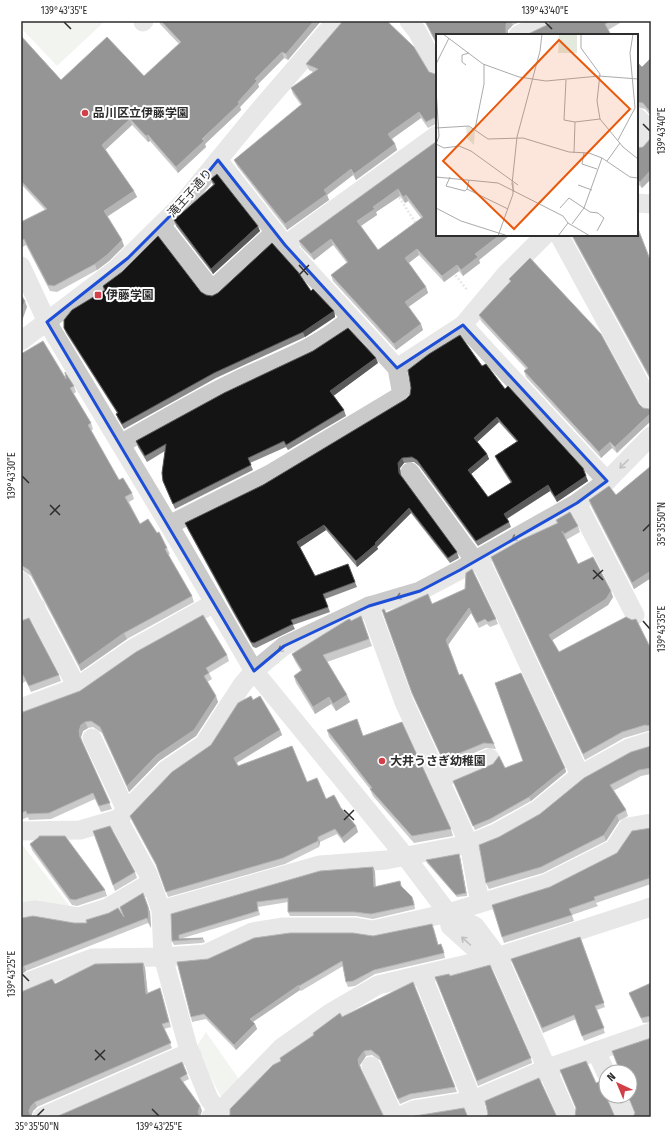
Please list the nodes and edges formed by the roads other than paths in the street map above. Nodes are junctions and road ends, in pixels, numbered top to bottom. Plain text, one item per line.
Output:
1 (336, 21) edge
2 (409, 21) edge
3 (544, 21) edge
4 (520, 34) edge
5 (436, 66) edge
6 (638, 118) edge
7 (651, 131) edge
8 (436, 136) edge
9 (638, 144) edge
10 (218, 160) junction
11 (638, 203) edge
12 (651, 204) edge
13 (161, 225) junction
14 (544, 236) edge
15 (560, 236) edge
16 (280, 238) junction
17 (21, 266) edge
18 (350, 319) junction
19 (47, 322) junction
20 (463, 325) junction
21 (21, 341) edge
22 (397, 368) junction
23 (651, 404) edge
24 (651, 436) edge
25 (121, 444) junction
26 (410, 472) dead end
27 (607, 481) junction
28 (577, 503) junction
29 (169, 525) junction
30 (477, 559) junction
31 (21, 581) edge
32 (214, 603) junction
33 (369, 606) junction
34 (28, 612) edge
35 (634, 616) dead end
36 (254, 671) junction
37 (77, 687) junction
38 (21, 708) edge
39 (92, 738) dead end
40 (651, 741) edge
41 (490, 758) dead end
42 (580, 775) junction
43 (440, 779) junction
44 (122, 815) junction
45 (651, 823) edge
46 (21, 831) edge
47 (469, 844) junction
48 (405, 856) junction
49 (150, 883) junction
50 (480, 903) junction
51 (651, 907) edge
52 (161, 910) junction
53 (21, 912) edge
54 (448, 913) junction
55 (164, 957) junction
56 (497, 957) junction
57 (422, 975) junction
58 (21, 987) edge
59 (651, 1032) edge
60 (596, 1051) junction
61 (192, 1055) junction
62 (602, 1064) edge
63 (371, 1066) dead end
64 (548, 1068) junction
65 (620, 1104) edge
66 (475, 1109) edge
67 (65, 1112) edge
68 (217, 1115) edge
69 (42, 1117) edge
70 (394, 1117) edge
71 (398, 1117) edge
72 (568, 1117) edge
73 (626, 1117) edge

1 - 10 street, 滝王子通り
2 - 5 street
3 - 4 street
6 - 7 street
7 - 9 street
8 - 16 street
10 - 13 street, 滝王子通り
10 - 16 street
11 - 12 street
13 - 16 street
13 - 19 street, 滝王子通り
14 - 20 street
15 - 23 street
16 - 18 street
17 - 19 street
18 - 22 street
18 - 25 street
19 - 21 street, 滝王子通り
19 - 25 street
20 - 22 street
20 - 27 street
22 - 29 street
24 -> 27 street
25 - 29 street
26 - 30 street
27 - 28 street
28 -> 30 street
28 - 35 street
29 - 32 street
30 -> 33 street
30 - 42 street
31 - 34 street
32 - 36 street
32 - 37 street
33 -> 36 street
33 - 43 street
34 - 37 street
36 - 44 street
36 - 48 street
37 - 38 street
39 - 44 street
40 - 42 street
41 - 43 street
42 - 47 street
43 - 47 street
44 - 46 street
44 - 49 street
45 - 50 street
47 - 48 street
47 - 50 street
48 - 52 street
48 - 54 street
49 - 52 street
49 - 53 street
50 - 54 street
51 - 56 street
52 - 55 street
54 - 55 street
54 - 56 street
55 - 58 street
55 - 61 street
56 - 57 street
56 - 64 street
57 - 66 street
57 - 68 street
59 - 60 street
60 - 62 street
60 - 64 street
61 - 67 street
61 - 68 street
63 - 70 street
64 - 66 street
64 - 72 street
65 - 73 street
66 - 71 street
67 - 69 street

